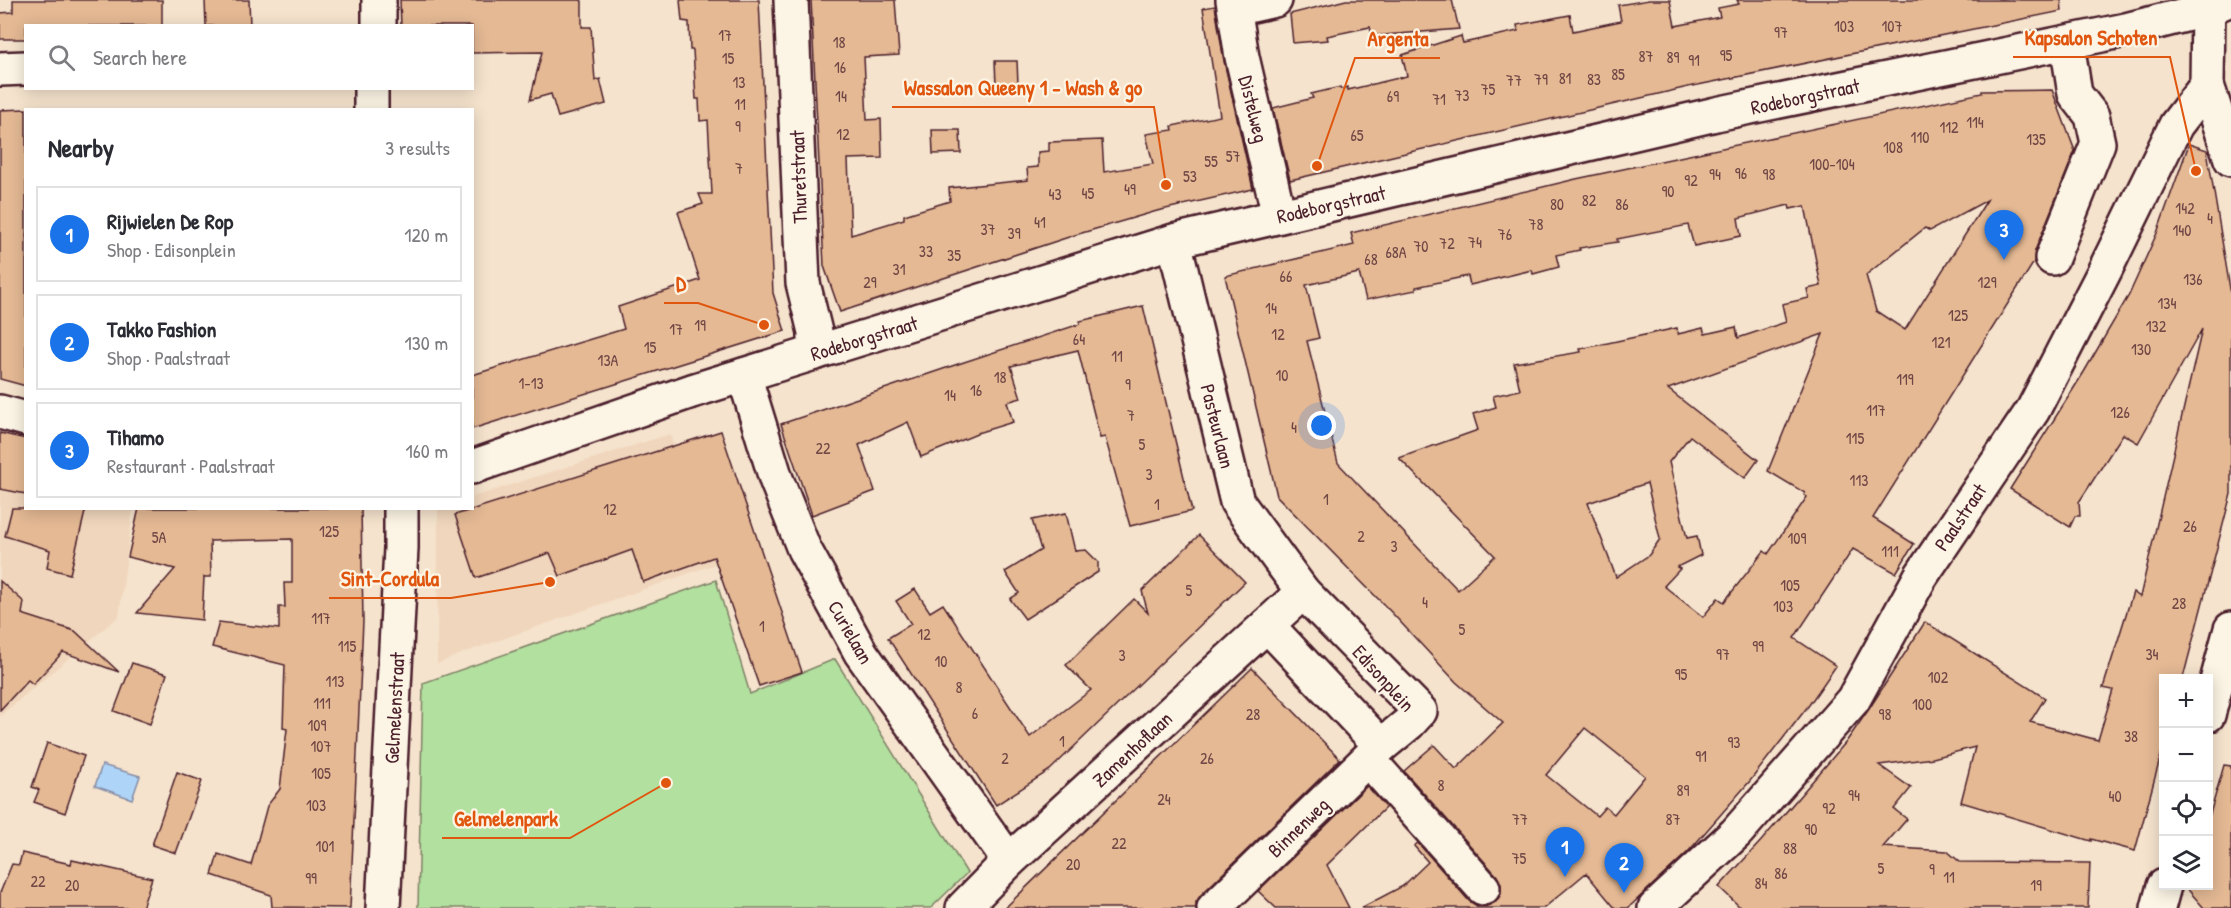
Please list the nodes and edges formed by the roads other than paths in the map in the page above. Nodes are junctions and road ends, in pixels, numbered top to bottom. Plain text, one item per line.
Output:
1 (379, 0) edge
2 (790, 0) edge
3 (1275, 0) edge
4 (2216, 3) edge
5 (1234, 4) edge
6 (379, 24) edge
7 (2067, 43) junction
8 (24, 68) edge
9 (0, 69) edge
10 (2207, 85) junction
11 (371, 90) edge
12 (371, 108) edge
13 (2231, 159) edge
14 (1280, 216) junction
15 (1174, 241) junction
16 (2052, 258) dead end
17 (815, 353) junction
18 (744, 375) junction
19 (0, 412) edge
20 (24, 418) edge
21 (474, 466) edge
22 (401, 510) edge
23 (1303, 592) junction
24 (1267, 625) junction
25 (2231, 629) edge
26 (2213, 696) edge
27 (1375, 752) junction
28 (1009, 861) junction
29 (1483, 888) dead end
30 (2162, 890) edge
31 (1661, 907) edge
32 (383, 908) edge
33 (963, 908) edge
34 (1214, 908) edge
35 (2158, 908) edge

1 - 6 street
2 - 17 street, Thuretstraat
3 - 5 street
4 - 7 street, Rodeborgstraat
4 - 10 street
5 - 14 street, Distelweg
7 - 14 street, Rodeborgstraat
7 - 16 street
8 - 9 street
10 - 13 street
10 - 31 street, Paalstraat
11 - 12 street
14 - 15 street, Rodeborgstraat
15 - 17 street, Rodeborgstraat
15 - 23 street, Pasteurlaan
17 - 18 street, Rodeborgstraat
18 - 21 street, Rodeborgstraat
18 - 28 street, Curielaan
19 - 20 street
22 - 32 street, Gelmelenstraat
23 - 24 street, Zamenhoflaan
23 - 27 street, Edisonplein
24 - 27 street
24 - 28 street, Zamenhoflaan
25 - 26 street
27 - 29 street
27 - 34 street, Binnenweg
28 - 33 street, Zamenhoflaan
30 - 35 street

